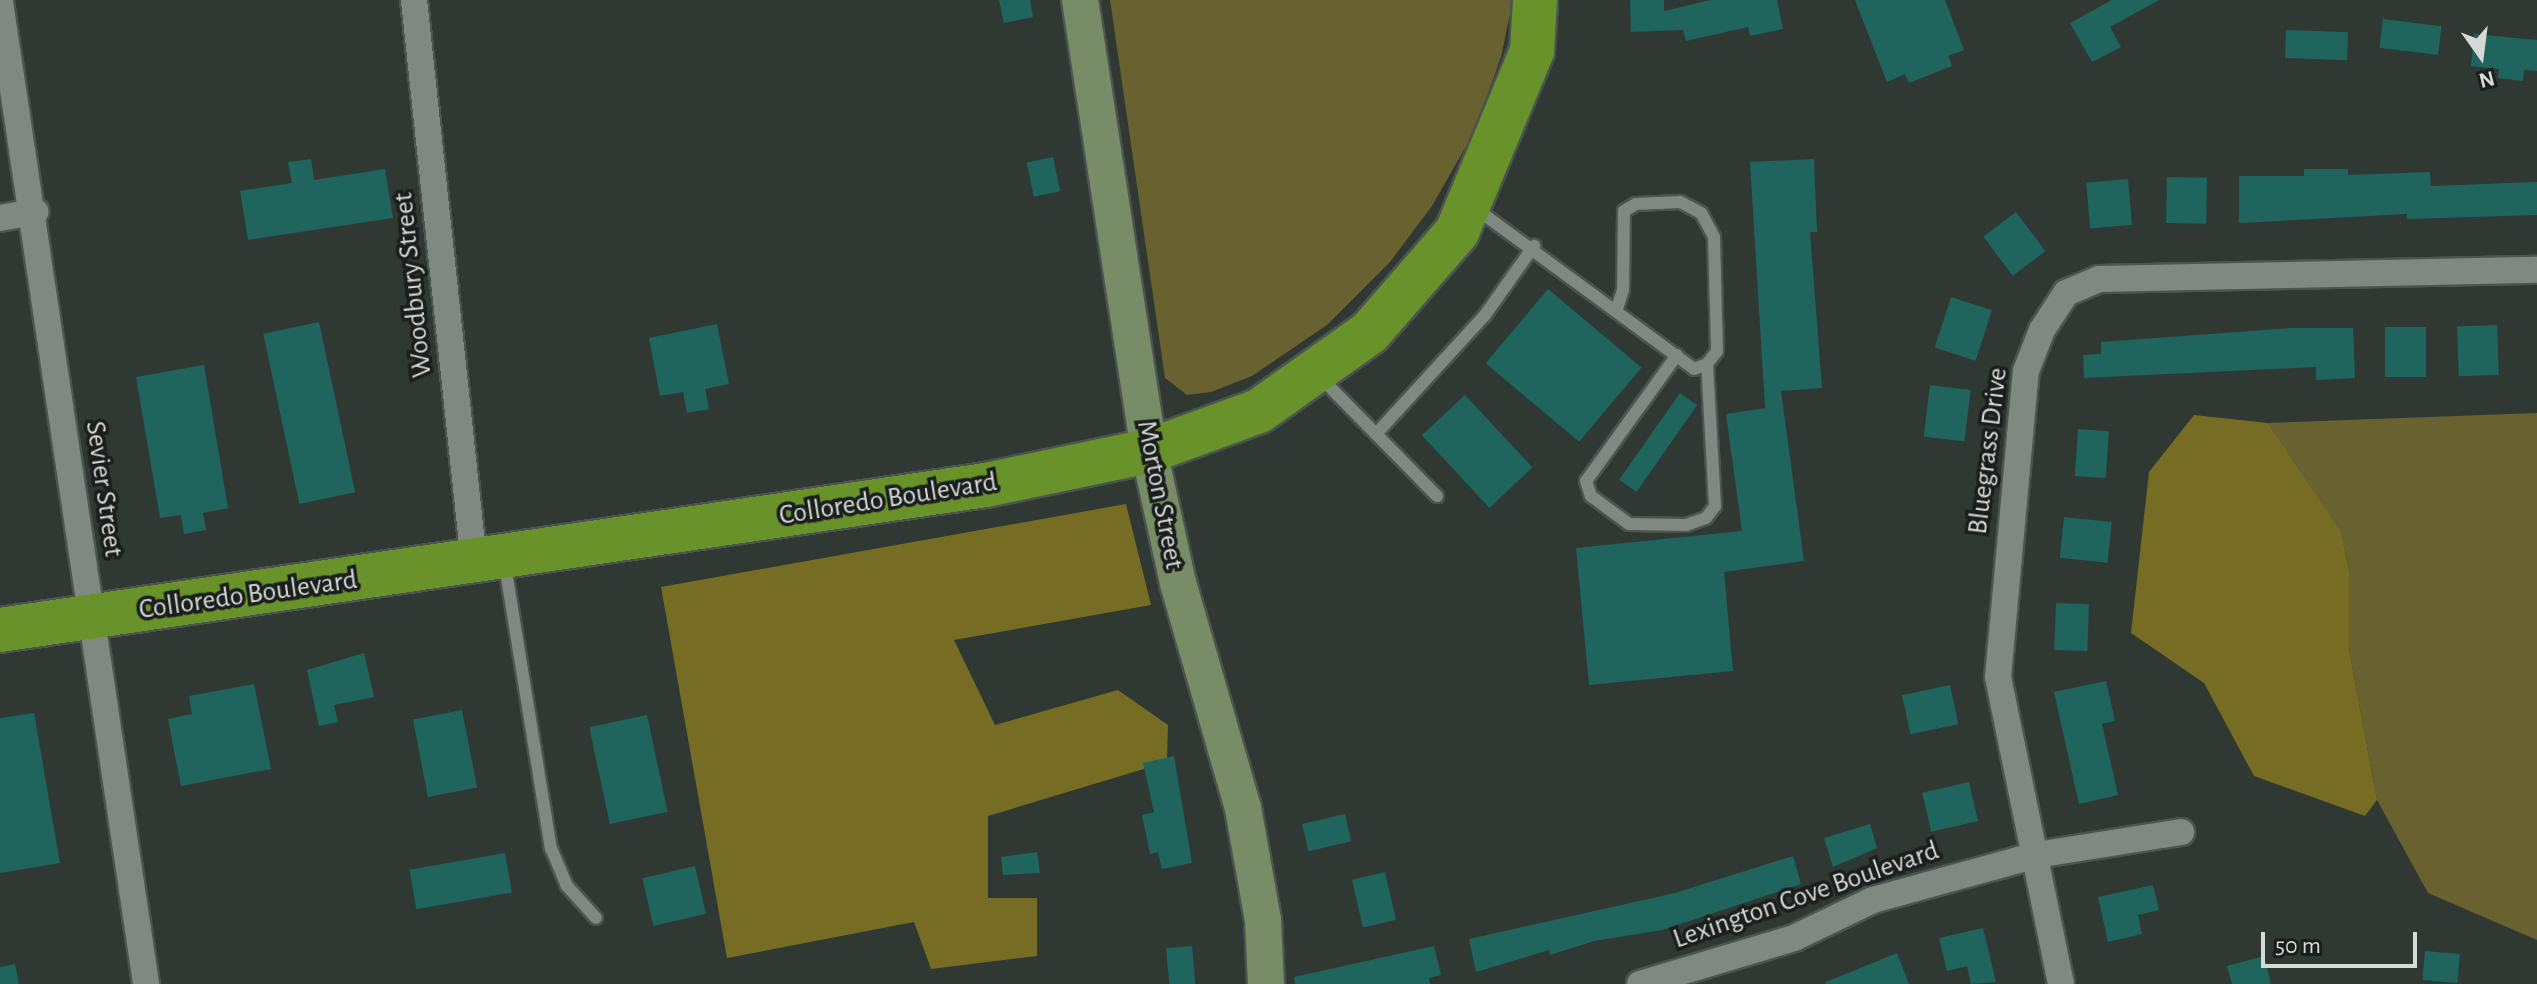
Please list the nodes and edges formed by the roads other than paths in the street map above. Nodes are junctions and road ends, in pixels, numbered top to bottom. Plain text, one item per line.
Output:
1 (414, 0) edge
2 (1080, 0) edge
3 (1535, 0) edge
4 (0, 2) edge
5 (1469, 204) junction
6 (35, 212) junction
7 (0, 218) edge
8 (1534, 246) junction
9 (2537, 270) edge
10 (1617, 309) junction
11 (1677, 355) junction
12 (1707, 364) junction
13 (1315, 371) junction
14 (1376, 434) junction
15 (1149, 451) junction
16 (1437, 496) dead end
17 (489, 560) junction
18 (89, 618) junction
19 (0, 630) edge
20 (2181, 832) dead end
21 (2036, 855) junction
22 (596, 918) dead end
23 (146, 984) edge
24 (1266, 984) edge
25 (1640, 984) edge
26 (2061, 984) edge

1 - 17 street, Woodbury Street
2 - 15 street, Morton Street
3 - 5 highway, Colloredo Boulevard
4 - 6 street, Sevier Street
5 - 8 lane
5 - 13 highway, Colloredo Boulevard
6 - 7 street
6 - 18 street, Sevier Street
8 - 10 lane
8 - 14 lane
9 - 21 street, Bluegrass Drive
10 - 11 lane
10 - 12 lane
11 - 12 lane
11 - 12 lane
13 - 14 lane
13 - 15 highway, Colloredo Boulevard
14 - 16 lane
15 - 17 highway, Colloredo Boulevard
15 - 24 street, Morton Street
17 - 18 highway, Colloredo Boulevard
17 - 22 lane
18 - 19 highway, Colloredo Boulevard
18 - 23 street, Sevier Street
20 - 21 street, Lexington Cove Boulevard
21 - 25 street, Lexington Cove Boulevard
21 - 26 street, Bluegrass Drive

